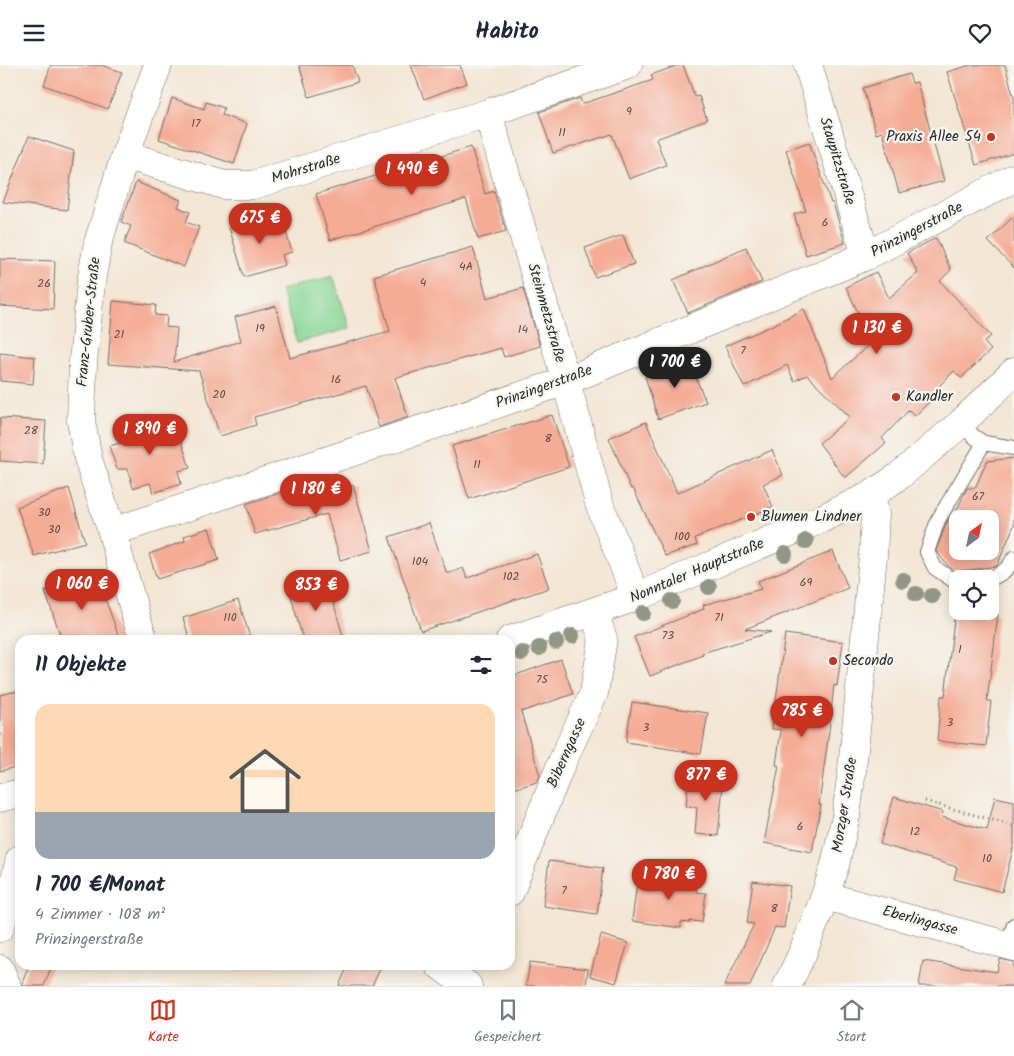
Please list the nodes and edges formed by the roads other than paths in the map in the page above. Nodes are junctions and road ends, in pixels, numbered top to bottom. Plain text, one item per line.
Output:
1 (158, 65) edge
2 (628, 65) edge
3 (808, 65) edge
4 (488, 113) junction
5 (125, 155) junction
6 (1014, 178) edge
7 (866, 256) junction
8 (1014, 372) edge
9 (566, 381) junction
10 (960, 424) junction
11 (984, 443) junction
12 (1014, 448) edge
13 (871, 495) junction
14 (112, 532) junction
15 (1014, 557) edge
16 (999, 576) edge
17 (949, 577) edge
18 (636, 597) junction
19 (594, 612) junction
20 (142, 635) edge
21 (515, 638) edge
22 (15, 794) edge
23 (0, 798) edge
24 (15, 879) edge
25 (515, 880) edge
26 (825, 895) junction
27 (0, 929) edge
28 (1012, 939) edge
29 (0, 969) edge
30 (448, 970) edge
31 (466, 980) edge
32 (7, 986) edge
33 (787, 986) edge

1 - 5 street, Franz-Gruber-Straße
2 - 4 street, Mohrstraße
3 - 7 street, Staupitzstraße
4 - 5 street, Mohrstraße
4 - 9 street, Steinmetzstraße
5 - 14 street, Franz-Gruber-Straße
6 - 7 street, Prinzingerstraße
7 - 9 street, Prinzingerstraße
8 - 10 street, Nonntaler Hauptstraße
9 - 14 street, Prinzingerstraße
9 - 18 street, Steinmetzstraße
10 - 11 lane
10 - 13 street, Nonntaler Hauptstraße
11 - 12 lane
11 - 17 lane
13 - 18 street, Nonntaler Hauptstraße
13 - 26 street, Morzger Straße
14 - 20 street, Franz-Gruber-Straße
15 - 16 lane
18 - 19 street, Nonntaler Hauptstraße
19 - 21 street, Nonntaler Hauptstraße
19 - 25 street, Biberngasse
22 - 23 street
24 - 27 street
26 - 28 street, Eberlingasse
26 - 33 street, Morzger Straße
29 - 32 street
30 - 31 street

